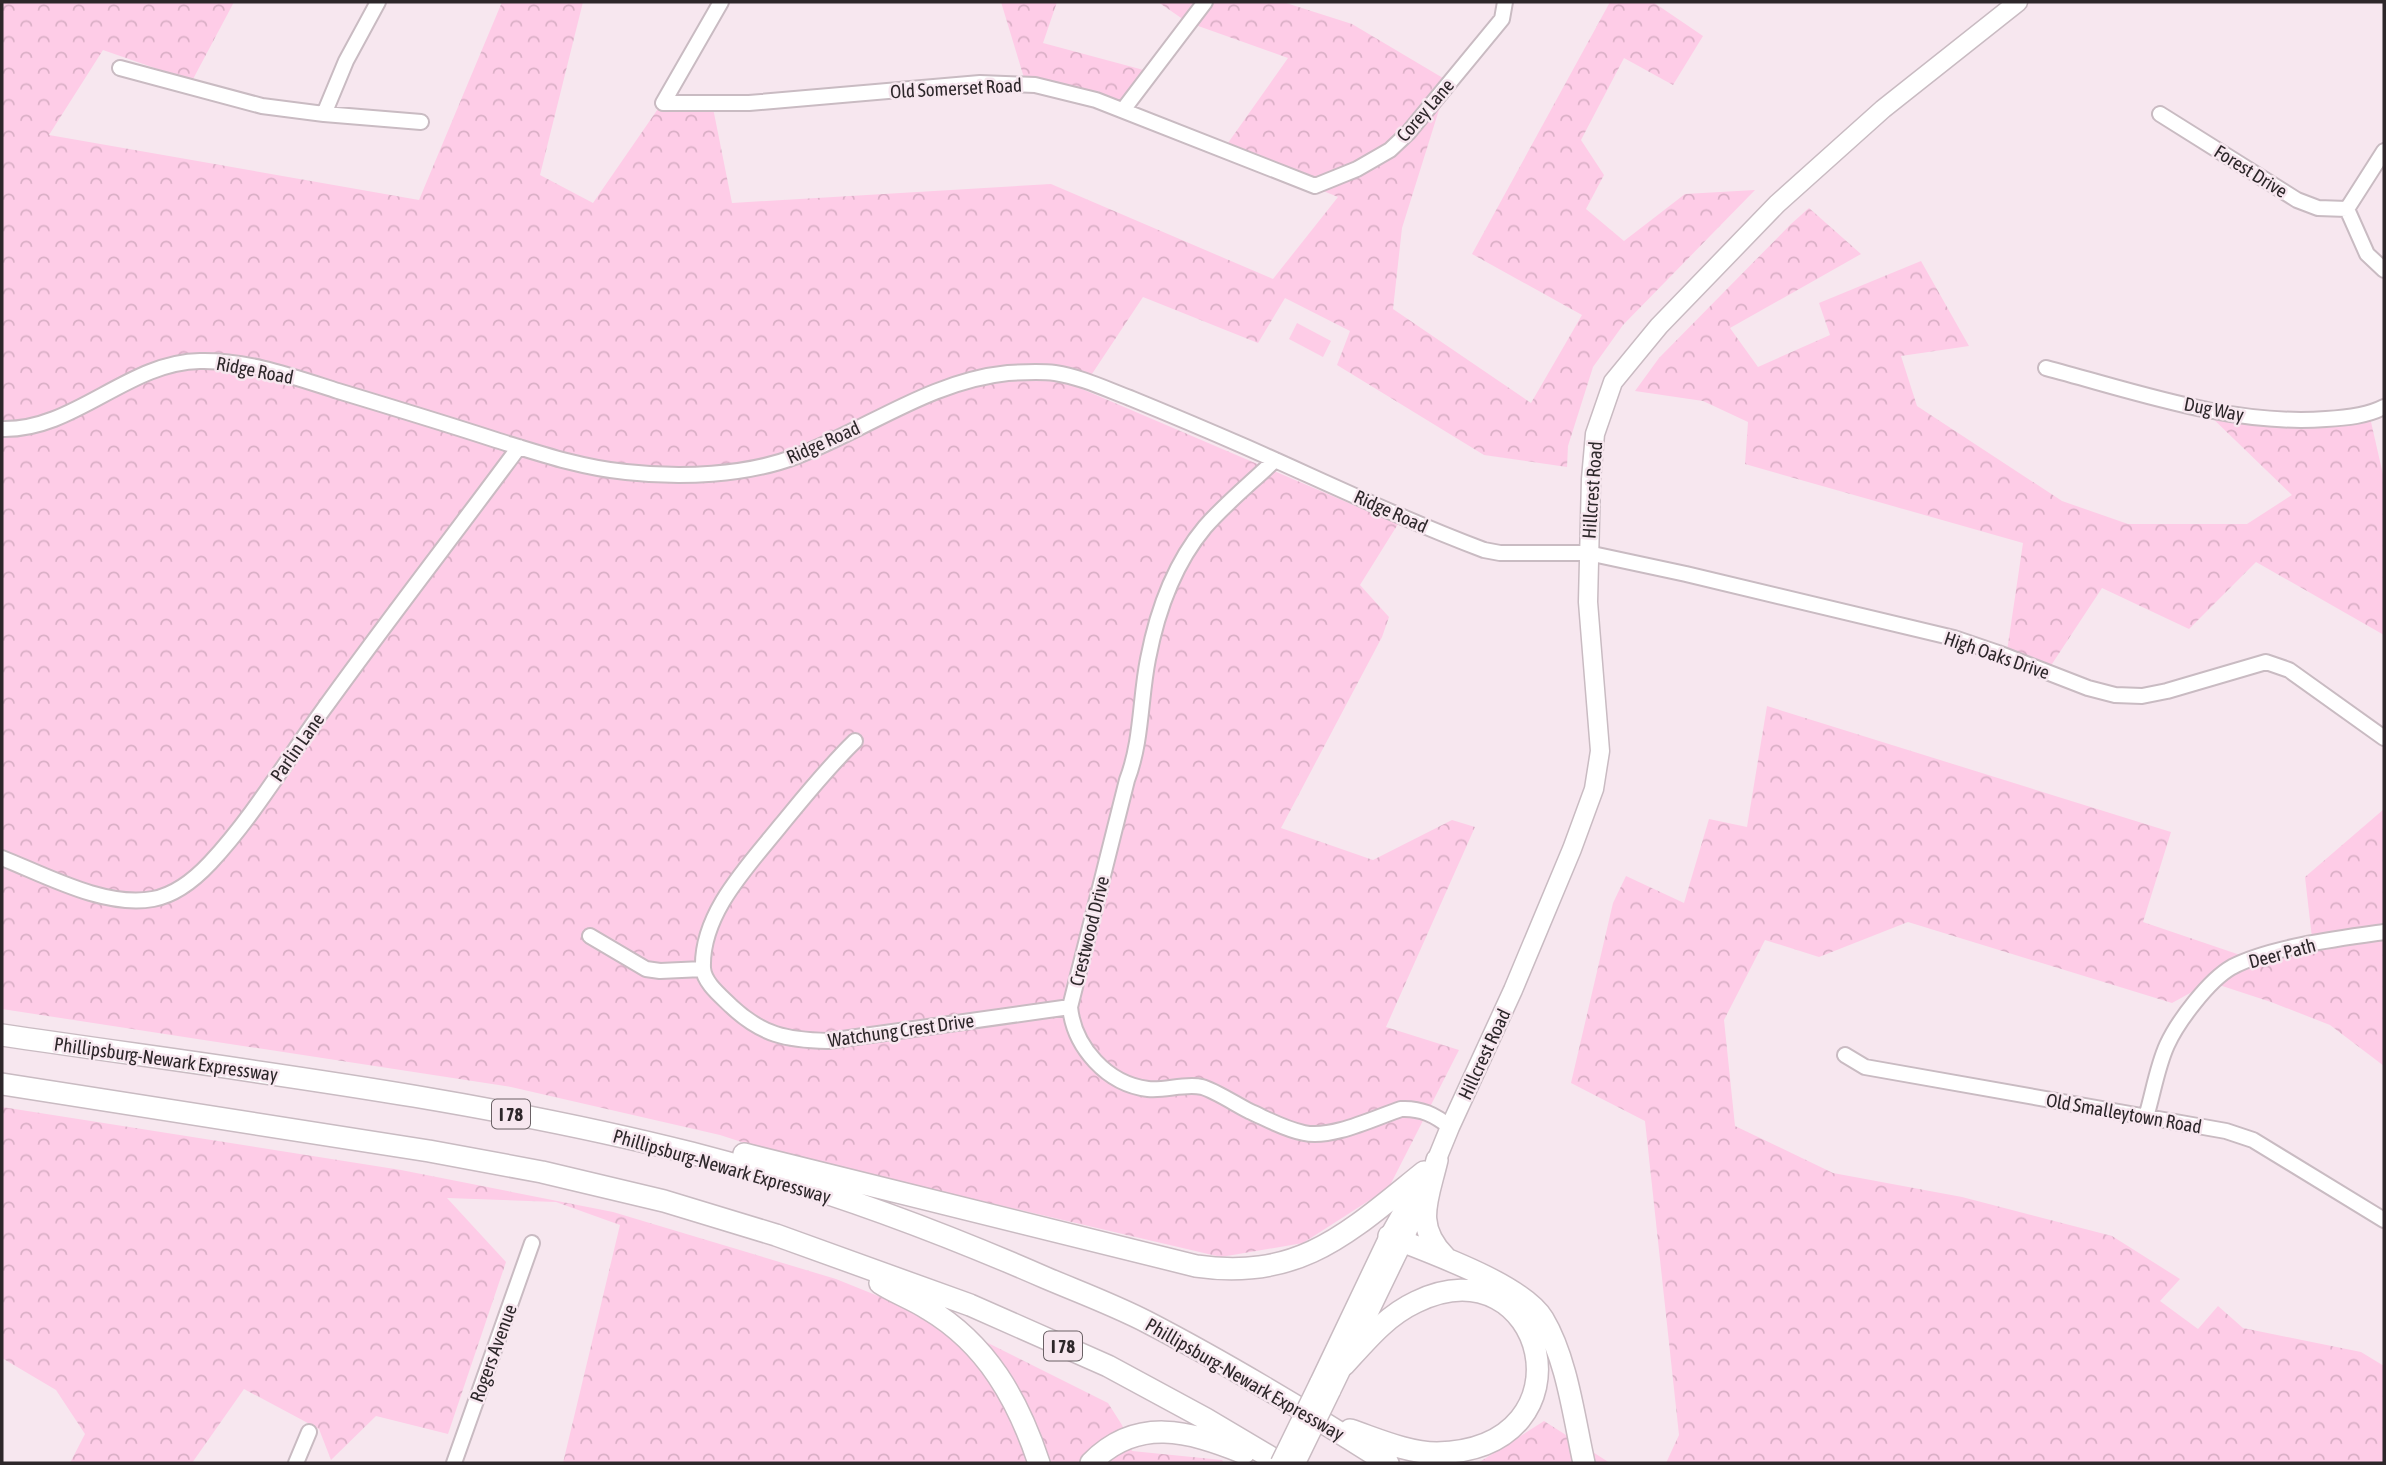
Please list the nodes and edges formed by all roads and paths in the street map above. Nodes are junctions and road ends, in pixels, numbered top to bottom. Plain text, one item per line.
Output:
1 (378, 2) edge
2 (720, 2) edge
3 (1205, 2) edge
4 (1505, 2) edge
5 (2018, 2) edge
6 (120, 68) dead end
7 (1123, 110) junction
8 (324, 114) junction
9 (2160, 114) dead end
10 (421, 122) dead end
11 (2384, 151) edge
12 (1315, 186) joint
13 (2347, 209) junction
14 (2384, 270) edge
15 (2046, 368) dead end
16 (2384, 407) edge
17 (2, 429) edge
18 (519, 447) junction
19 (1275, 460) junction
20 (1588, 554) junction
21 (2384, 738) edge
22 (855, 741) dead end
23 (2, 858) edge
24 (2384, 932) edge
25 (590, 936) dead end
26 (703, 969) junction
27 (1070, 1007) junction
28 (2, 1035) edge
29 (1844, 1055) dead end
30 (2, 1084) edge
31 (429, 1099) junction
32 (2146, 1117) junction
33 (1450, 1127) junction
34 (1430, 1166) junction
35 (2384, 1220) edge
36 (1396, 1239) junction
37 (532, 1243) dead end
38 (833, 1255) junction
39 (1449, 1261) junction
40 (1344, 1365) junction
41 (1325, 1387) junction
42 (1325, 1423) junction
43 (309, 1433) dead end
44 (296, 1463) edge
45 (454, 1463) edge
46 (1040, 1463) edge
47 (1091, 1463) edge
48 (1267, 1463) edge
49 (1280, 1463) edge
50 (1296, 1463) edge
51 (1388, 1463) edge
52 (1584, 1463) edge

1 - 8 street
2 - 7 street, Old Somerset Road
3 - 7 street
4 - 12 street, Corey Lane
5 - 20 main road, Hillcrest Road
6 - 8 street
7 - 12 street, Old Somerset Road
8 - 10 street
9 - 13 street, Forest Drive
11 - 13 street
13 - 14 street
15 - 16 street, Dug Way
17 - 18 street, Ridge Road
18 - 19 street, Ridge Road
18 - 23 street, Parlin Lane
19 - 20 street, Ridge Road
19 - 27 street, Crestwood Drive
20 - 21 street, High Oaks Drive
20 - 33 main road, Hillcrest Road
22 - 26 street
24 - 32 street, Deer Path
25 - 26 street
26 - 27 street, Watchung Crest Drive
27 - 33 street, Crestwood Drive
28 - 31 highway, Phillipsburg-Newark Expressway / I 78
29 - 32 street, Old Smalleytown Road
30 - 38 highway, I 78
31 - 34 highway
31 - 42 highway, Phillipsburg-Newark Expressway / I 78
32 - 35 street, Old Smalleytown Road
33 - 34 main road, Hillcrest Road
34 - 36 main road, Hillcrest Road
34 - 39 highway
36 - 39 highway
36 - 40 main road, Hillcrest Road
36 - 41 main road, Hillcrest Road
37 - 45 street, Rogers Avenue
38 - 46 highway
38 - 49 highway, I 78
39 - 52 highway
40 - 41 main road, Hillcrest Road
40 - 42 highway
41 - 49 main road, Hillcrest Road, bridge
41 - 50 main road, Hillcrest Road, bridge
42 - 51 highway, Phillipsburg-Newark Expressway / I 78
43 - 44 street
47 - 48 highway

